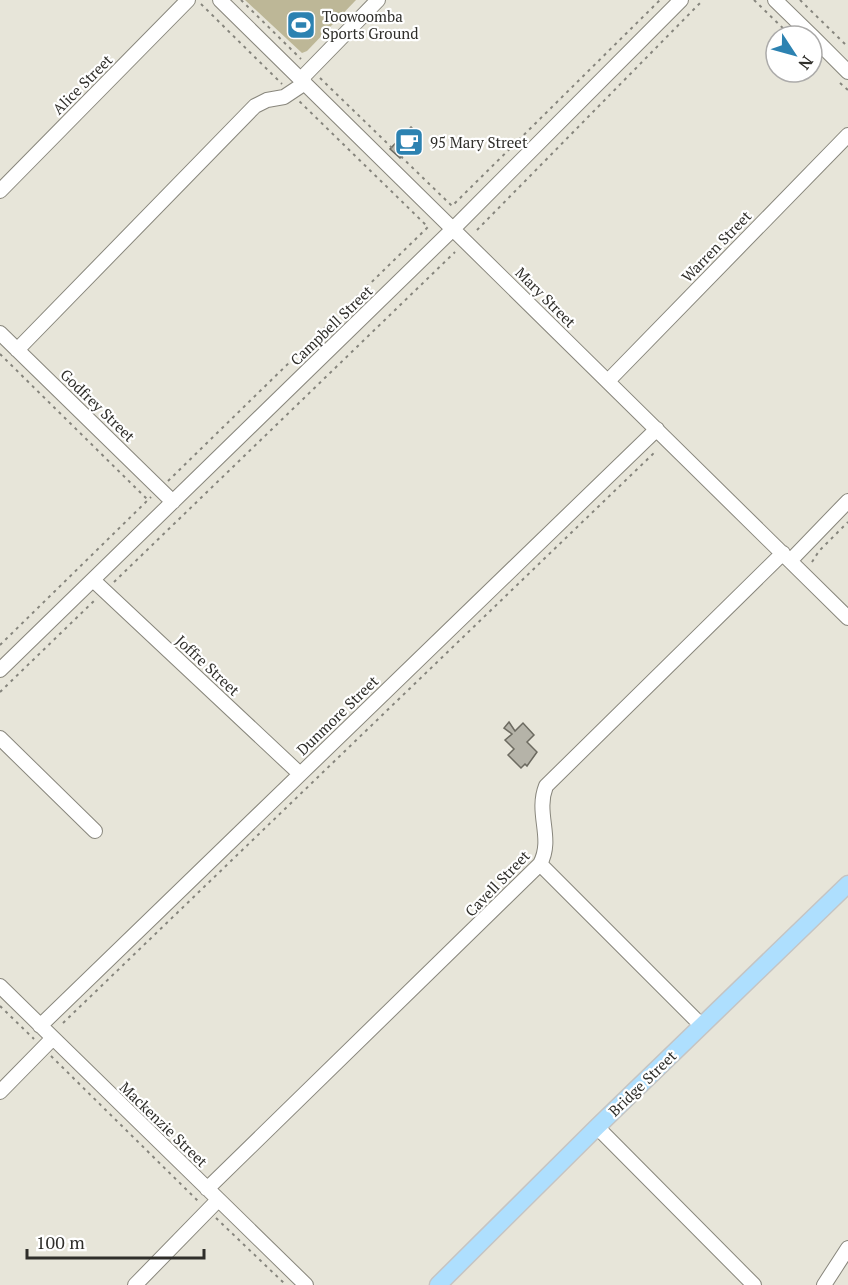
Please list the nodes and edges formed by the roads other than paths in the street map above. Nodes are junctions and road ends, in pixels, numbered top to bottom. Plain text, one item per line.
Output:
1 (188, 0) edge
2 (220, 0) edge
3 (378, 0) edge
4 (681, 0) edge
5 (775, 0) edge
6 (800, 24) edge
7 (824, 48) edge
8 (848, 72) edge
9 (303, 81) junction
10 (848, 135) edge
11 (0, 191) edge
12 (453, 229) junction
13 (0, 333) edge
14 (17, 350) junction
15 (608, 381) junction
16 (657, 429) junction
17 (848, 501) edge
18 (173, 502) junction
19 (786, 557) junction
20 (93, 580) junction
21 (848, 618) edge
22 (0, 670) edge
23 (0, 738) edge
24 (300, 774) junction
25 (95, 831) dead end
26 (540, 864) junction
27 (848, 884) edge
28 (0, 986) edge
29 (40, 1026) junction
30 (702, 1026) junction
31 (48, 1043) junction
32 (0, 1092) edge
33 (597, 1127) junction
34 (207, 1189) junction
35 (218, 1200) junction
36 (848, 1248) edge
37 (135, 1285) edge
38 (306, 1285) edge
39 (438, 1285) edge
40 (754, 1285) edge
41 (824, 1285) edge

1 - 11 street, Alice Street
2 - 9 street, Mary Street
3 - 9 street
4 - 12 street, Campbell Street
5 - 6 street
7 - 8 street
9 - 12 street, Mary Street
9 - 14 street
10 - 15 street, Warren Street
12 - 15 street, Mary Street
12 - 18 street, Campbell Street
13 - 14 street, Godfrey Street
14 - 18 street, Godfrey Street
15 - 16 street, Mary Street
16 - 19 street, Mary Street
16 - 24 street, Dunmore Street
17 - 19 street, Cavell Street
18 - 20 street, Campbell Street
19 - 21 street, Mary Street
19 - 26 street, Cavell Street
20 - 22 street, Campbell Street
20 - 24 street, Joffre Street
23 - 25 street
24 - 29 street, Dunmore Street
26 - 30 street
26 - 34 street, Cavell Street
27 - 30 main road, Bridge Street
28 - 29 street, Mackenzie Street
29 - 31 street, Mackenzie Street
30 - 33 main road, Bridge Street
31 - 32 street
31 - 34 street, Mackenzie Street
33 - 39 main road, Bridge Street
33 - 40 street
34 - 35 street, Mackenzie Street
35 - 37 street
35 - 38 street, Mackenzie Street
36 - 41 street

